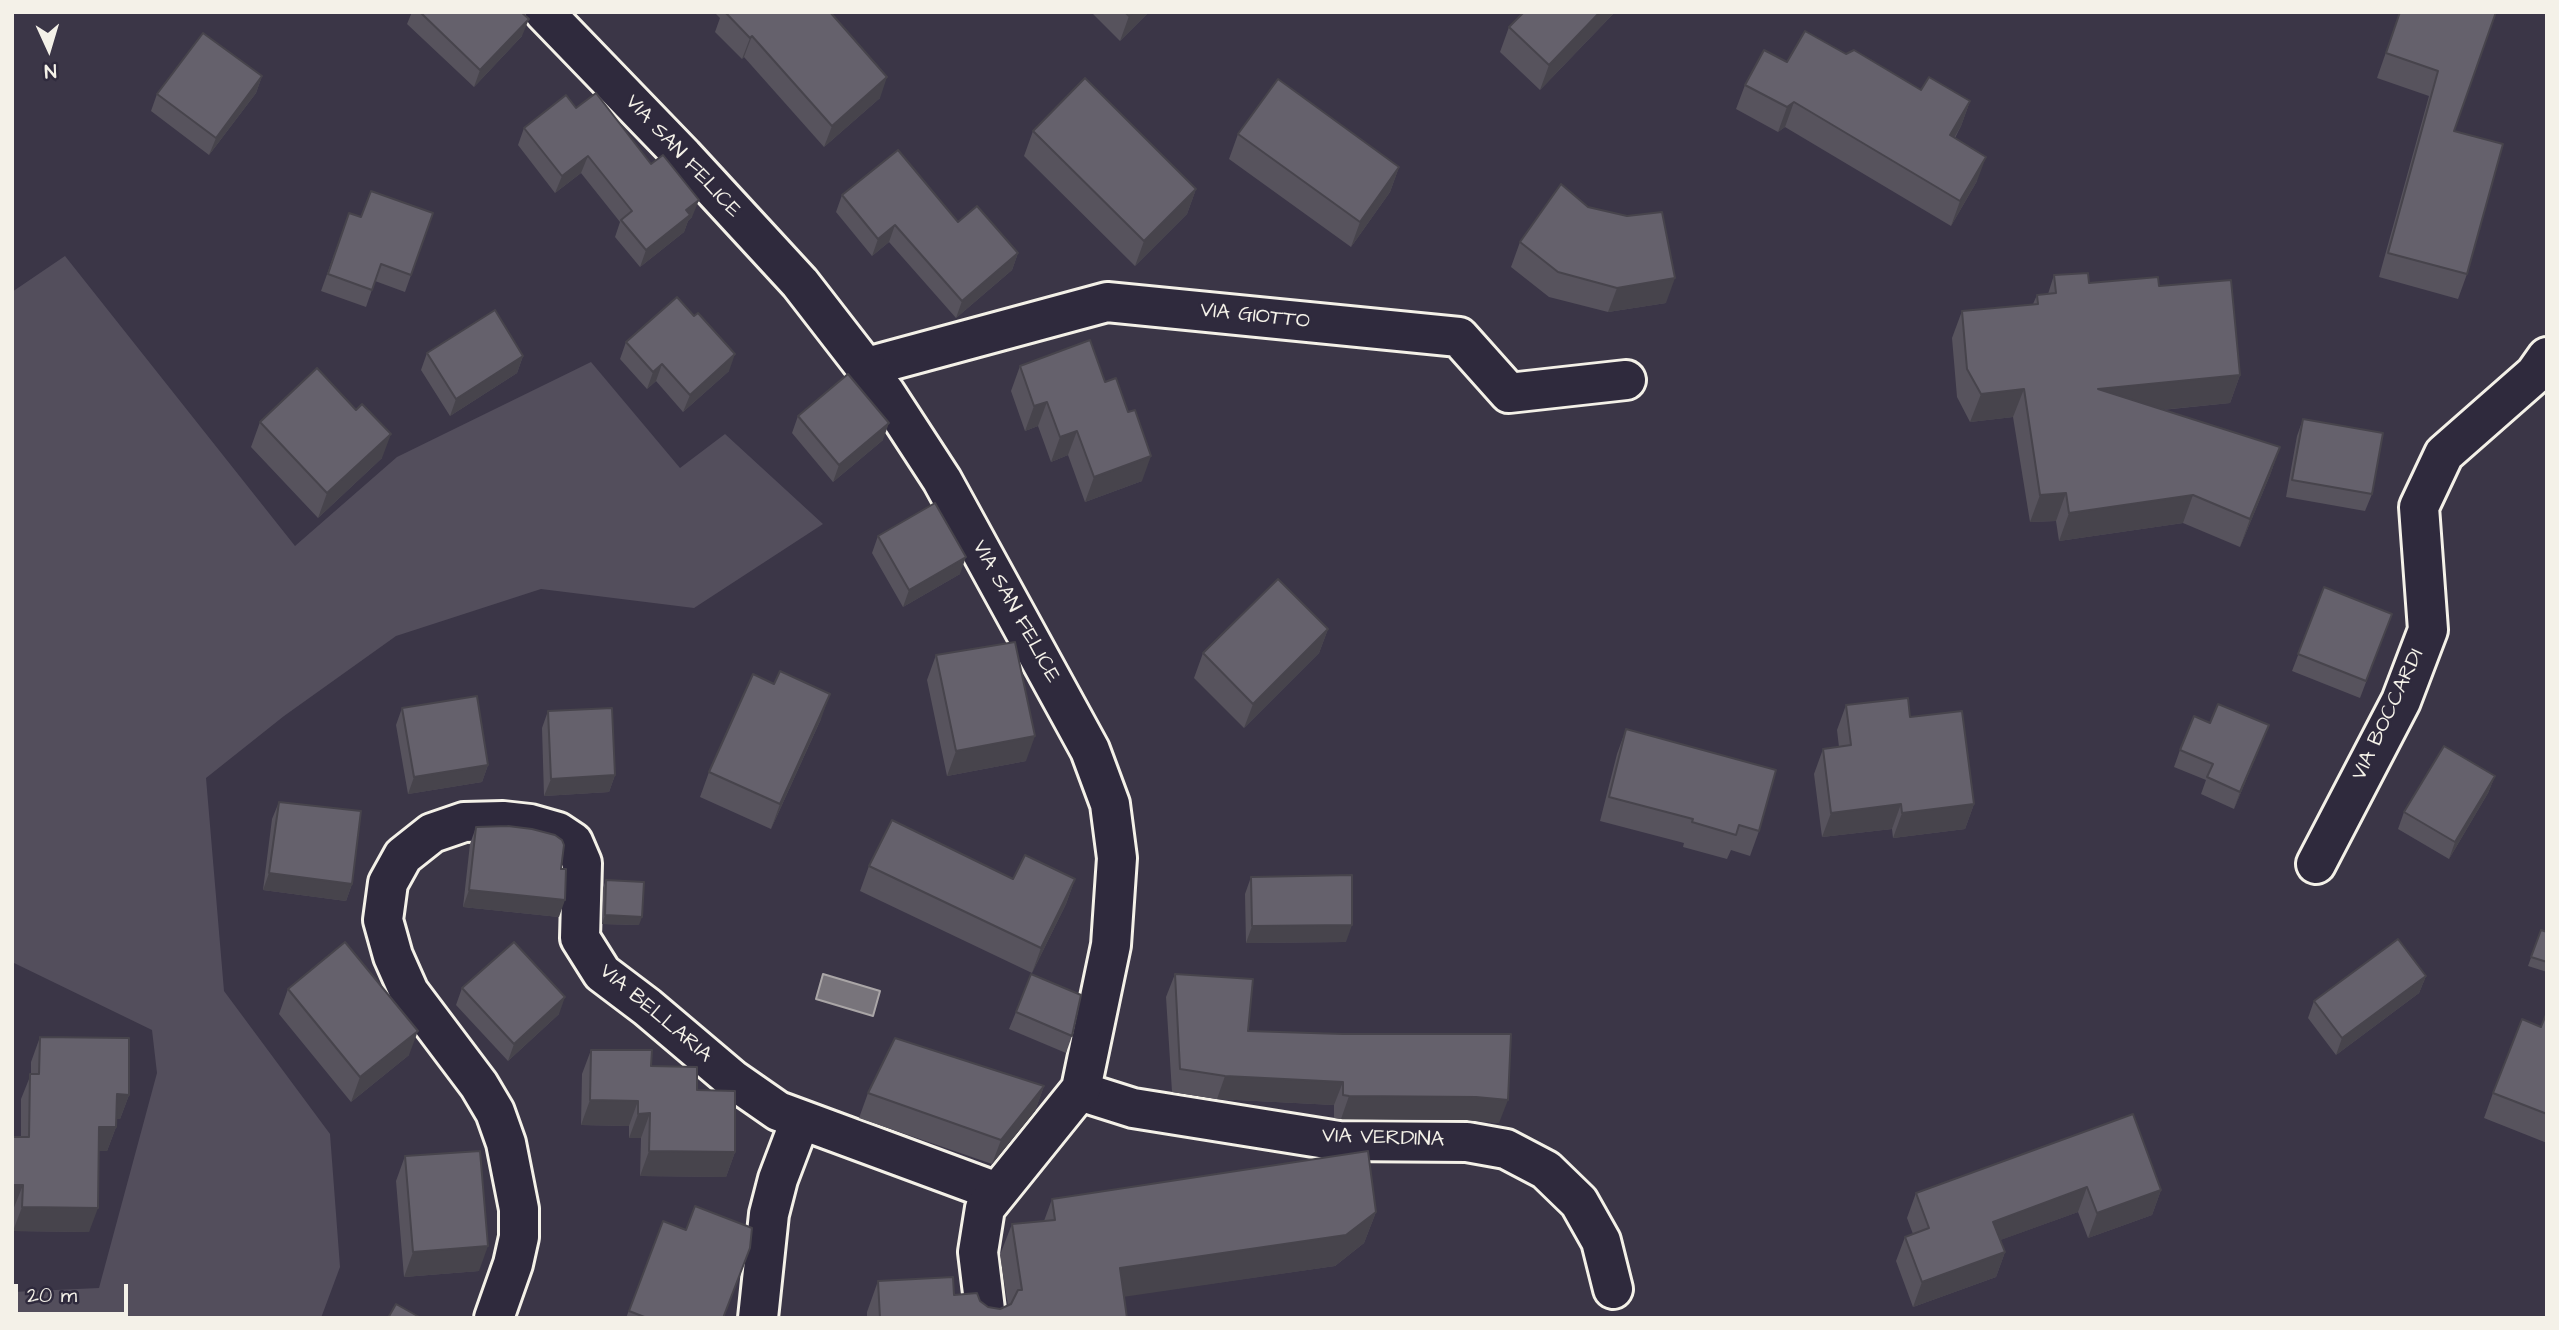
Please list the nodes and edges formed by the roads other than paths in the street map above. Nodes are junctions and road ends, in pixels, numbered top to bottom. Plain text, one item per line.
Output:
1 (544, 12) edge
2 (2547, 357) edge
3 (867, 367) junction
4 (1626, 380) dead end
5 (2316, 864) dead end
6 (1081, 1089) junction
7 (800, 1121) junction
8 (997, 1192) junction
9 (1614, 1306) edge
10 (494, 1318) edge
11 (758, 1318) edge
12 (986, 1318) edge

1 - 3 street, VIA SAN FELICE
2 - 5 street, VIA BOCCARDI
3 - 4 street, VIA GIOTTO
3 - 6 street, VIA SAN FELICE
6 - 8 street, VIA SAN FELICE
6 - 9 street, VIA VERDINA
7 - 8 street, VIA BELLARIA
7 - 10 street, VIA BELLARIA
7 - 11 street
8 - 12 street, VIA SAN FELICE

